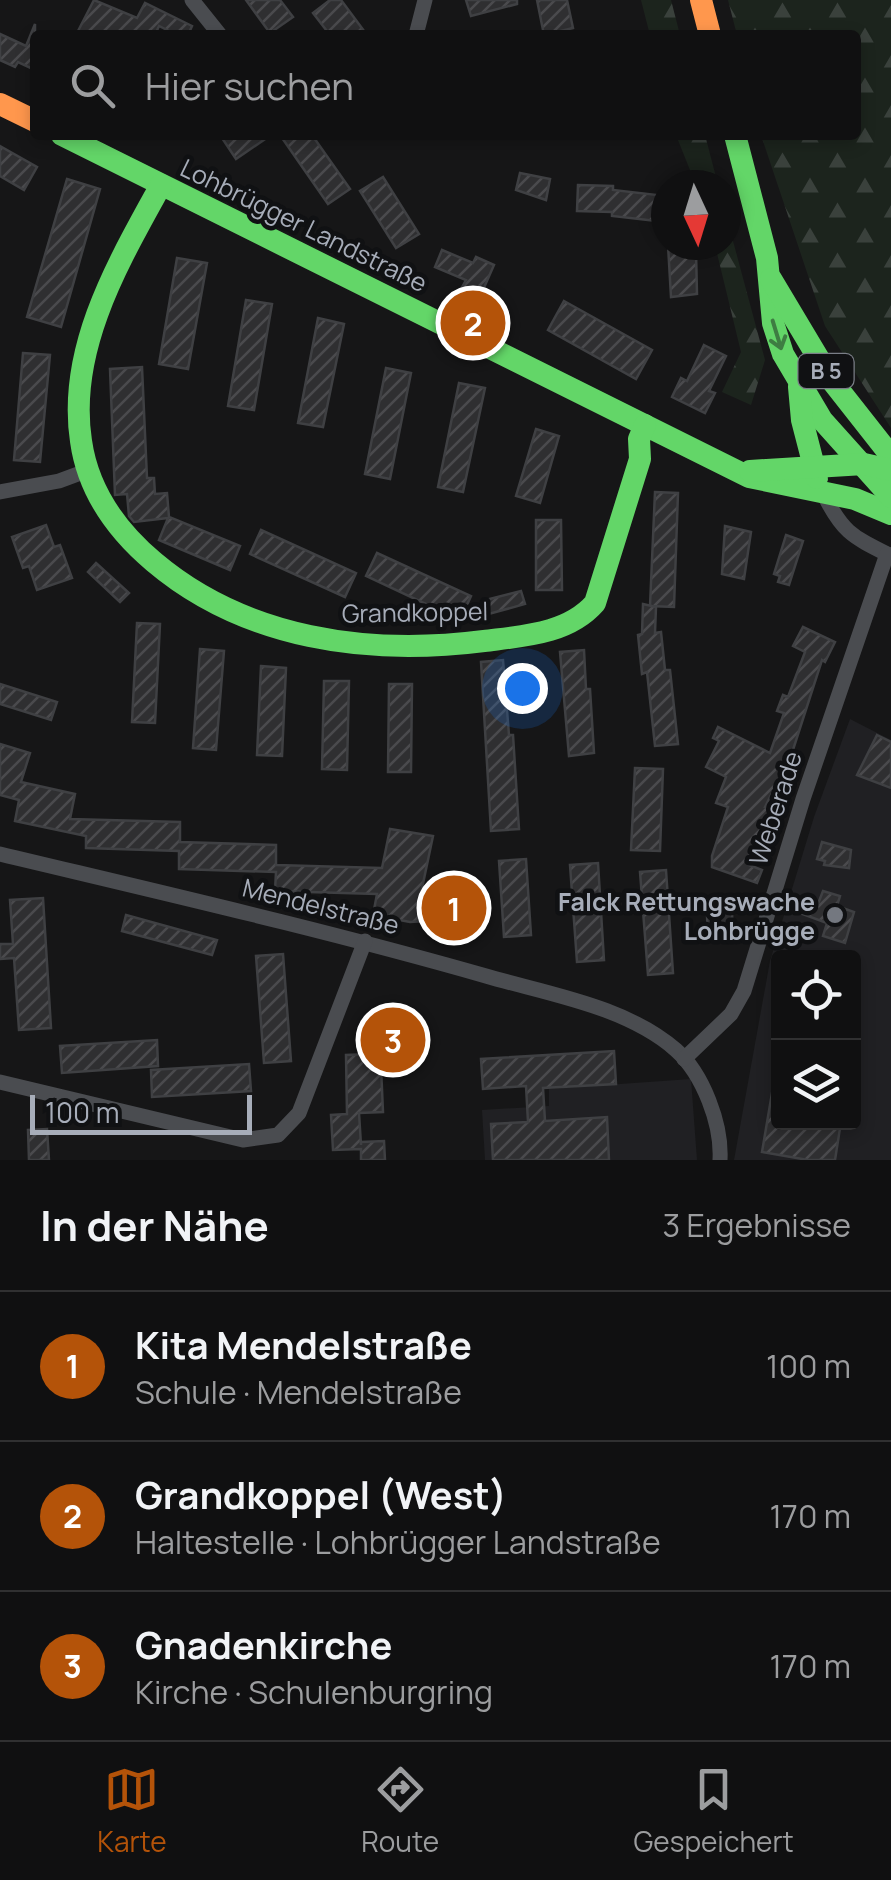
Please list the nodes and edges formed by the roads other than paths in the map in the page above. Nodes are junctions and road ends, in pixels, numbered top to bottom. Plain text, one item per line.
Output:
1 (192, 0) edge
2 (425, 0) edge
3 (701, 0) edge
4 (216, 30) edge
5 (417, 30) edge
6 (709, 30) edge
7 (0, 104) edge
8 (30, 119) edge
9 (72, 140) edge
10 (736, 140) edge
11 (160, 185) junction
12 (771, 279) junction
13 (799, 387) junction
14 (654, 430) junction
15 (891, 456) edge
16 (856, 464) junction
17 (814, 468) junction
18 (891, 470) edge
19 (86, 471) junction
20 (737, 471) junction
21 (822, 490) junction
22 (0, 492) edge
23 (891, 497) edge
24 (891, 514) edge
25 (889, 556) edge
26 (0, 854) edge
27 (365, 941) junction
28 (684, 1059) junction
29 (0, 1082) edge
30 (720, 1160) edge

1 - 4 street
2 - 5 street
3 - 6 street
7 - 8 street
9 - 11 street, Lohbrügger Landstraße
10 - 12 street, B 5
11 - 14 street, Lohbrügger Landstraße
11 - 19 street, Grandkoppel
12 -> 13 street, B 5
12 - 15 street, B 5
13 - 16 street, B 5
13 - 17 street
14 - 19 street, Grandkoppel
14 - 20 street, Lohbrügger Landstraße
16 - 17 street, Lohbrügger Landstraße
16 - 18 street, Lohbrügger Landstraße
16 - 23 street, B 5
17 - 20 street, Lohbrügger Landstraße
17 - 21 street
19 - 22 street
20 - 21 street, Lohbrügger Landstraße
21 - 24 street, Lohbrügger Landstraße
21 - 25 street
25 - 28 street, Weberade
26 - 27 street, Mendelstraße
27 - 28 street, Mendelstraße
27 - 29 street
28 - 30 street, Mendelstraße

